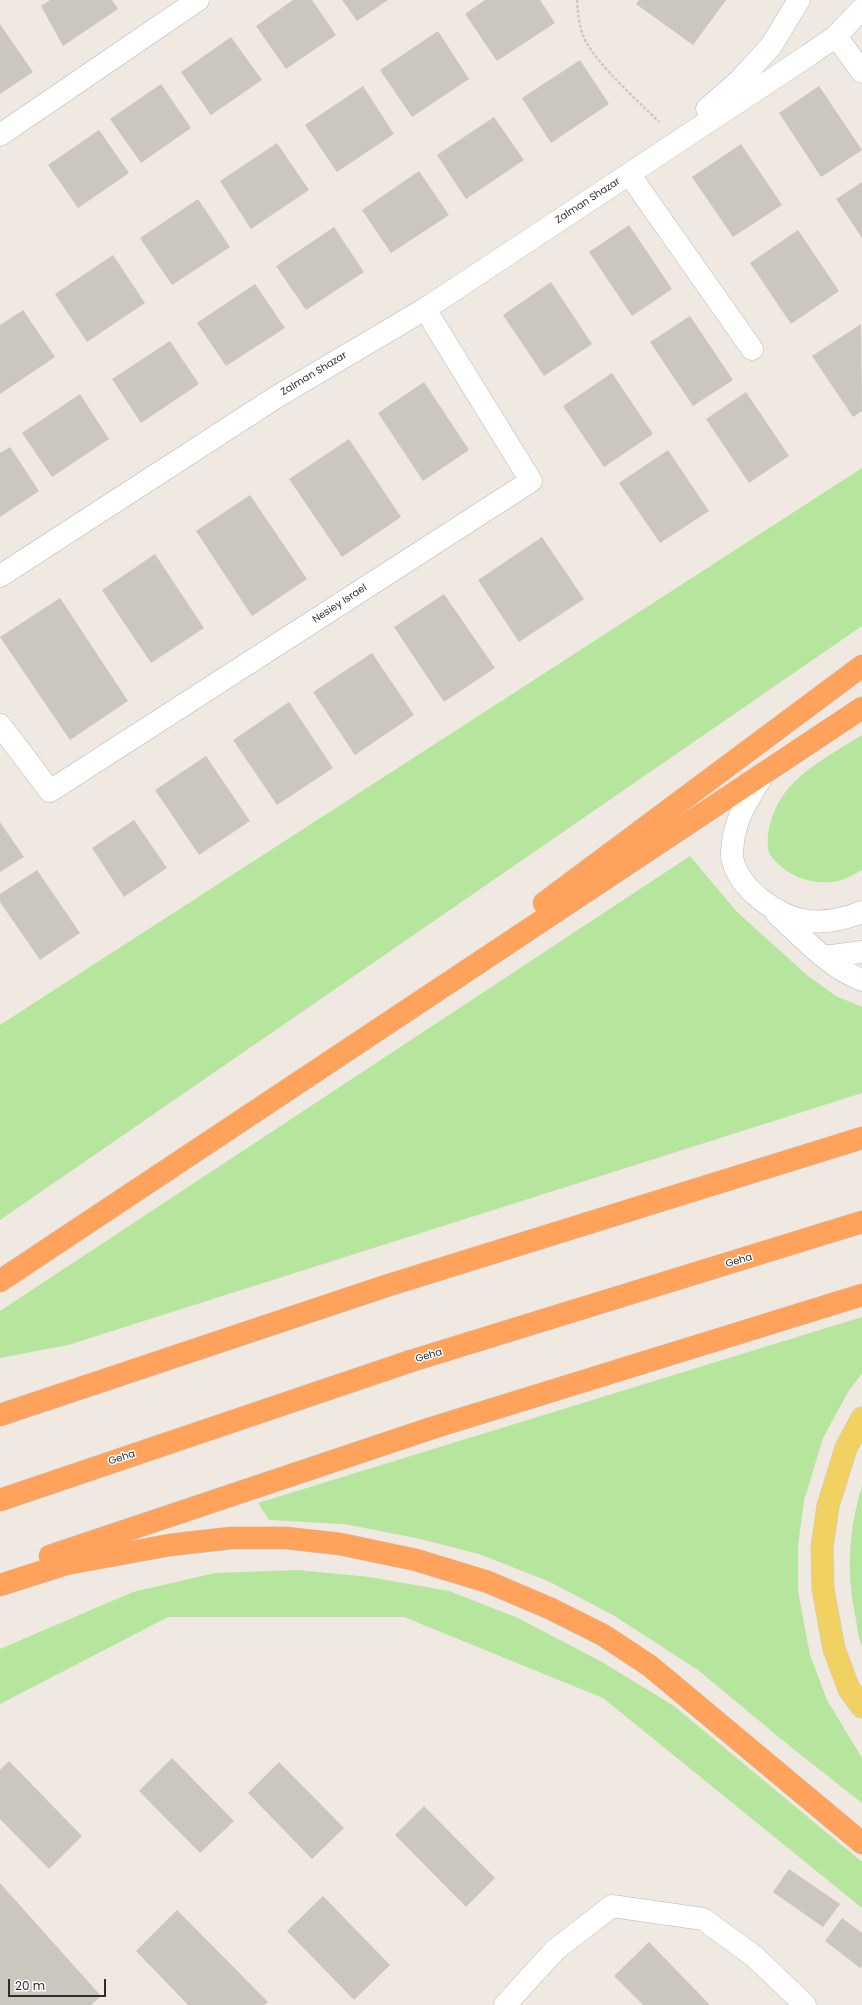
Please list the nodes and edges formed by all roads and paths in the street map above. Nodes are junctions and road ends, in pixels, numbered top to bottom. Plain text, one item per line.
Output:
1 (198, 0) edge
2 (577, 0) edge
3 (798, 0) edge
4 (862, 9) edge
5 (836, 36) junction
6 (862, 72) edge
7 (0, 135) edge
8 (675, 137) junction
9 (629, 174) junction
10 (425, 309) junction
11 (752, 349) dead end
12 (0, 576) edge
13 (862, 666) edge
14 (862, 708) edge
15 (0, 724) edge
16 (764, 773) junction
17 (754, 894) junction
18 (862, 912) edge
19 (862, 952) edge
20 (824, 957) junction
21 (862, 980) edge
22 (339, 1056) junction
23 (862, 1138) edge
24 (862, 1222) edge
25 (0, 1281) edge
26 (862, 1295) edge
27 (0, 1415) edge
28 (862, 1418) edge
29 (0, 1500) edge
30 (0, 1574) edge
31 (0, 1584) edge
32 (862, 1706) edge
33 (862, 1843) edge
34 (505, 2005) edge
35 (805, 2005) edge

1 - 7 street
2 - 8 path
3 - 8 street, Zalman Shazar
4 - 5 street, Zalman Shazar
5 - 6 street
5 - 9 street, Zalman Shazar
8 - 9 street, Zalman Shazar
9 - 10 street, Zalman Shazar
9 - 11 street
10 - 12 street, Zalman Shazar
10 - 15 street, Nesiey Israel
13 - 22 highway
14 - 16 highway
16 - 17 street
16 - 22 highway
17 - 18 street
17 - 20 street
19 - 20 street
20 - 21 street
22 - 25 highway
23 - 27 highway
24 - 29 highway, Geha
26 - 30 highway
28 - 32 main road
31 - 33 highway
34 - 35 street

